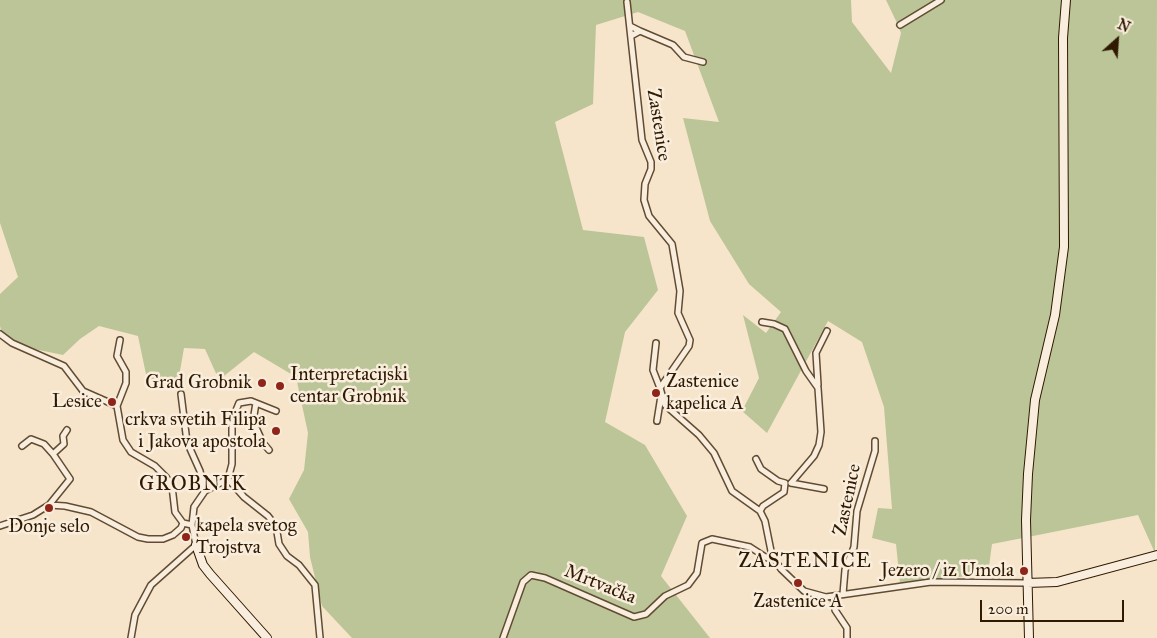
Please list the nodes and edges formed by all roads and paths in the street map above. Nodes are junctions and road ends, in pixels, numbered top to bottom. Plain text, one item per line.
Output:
1 (941, 0) edge
2 (1066, 0) edge
3 (627, 2) dead end
4 (900, 25) dead end
5 (630, 26) junction
6 (640, 31) junction
7 (631, 36) junction
8 (703, 62) dead end
9 (762, 322) dead end
10 (826, 331) dead end
11 (0, 334) edge
12 (120, 340) dead end
13 (656, 343) dead end
14 (660, 388) junction
15 (818, 388) junction
16 (180, 394) dead end
17 (661, 396) junction
18 (256, 403) junction
19 (117, 406) junction
20 (276, 411) dead end
21 (657, 422) dead end
22 (67, 430) dead end
23 (875, 441) dead end
24 (22, 446) dead end
25 (269, 450) dead end
26 (53, 454) junction
27 (756, 459) dead end
28 (228, 479) junction
29 (788, 483) junction
30 (824, 489) dead end
31 (205, 491) junction
32 (49, 505) junction
33 (760, 511) junction
34 (184, 523) junction
35 (192, 525) junction
36 (0, 526) edge
37 (196, 545) junction
38 (1157, 554) edge
39 (772, 556) junction
40 (1027, 583) junction
41 (843, 594) junction
42 (833, 596) junction
43 (132, 638) edge
44 (266, 638) edge
45 (320, 638) edge
46 (502, 638) edge
47 (847, 638) edge
48 (1030, 638) edge

1 - 4 street
2 - 40 main road
3 - 5 street, Zastenice
5 - 6 street
5 - 7 street, Zastenice
6 - 7 street
6 - 8 street
7 - 14 street, Zastenice
9 - 15 street
10 - 15 street
11 - 19 street
12 - 19 street
13 - 14 street
14 - 17 street
15 - 29 street
16 - 31 street
17 - 21 street
17 - 33 street
18 - 20 street
18 - 25 street
18 - 28 street
19 - 34 street
22 - 26 street
23 - 41 street, Zastenice
24 - 26 street
26 - 32 street
27 - 29 street, Zastenice
28 - 31 street
28 - 45 street
29 - 30 street, Zastenice
29 - 33 street
31 - 35 street
32 - 34 street
32 - 36 street
33 - 39 street
34 - 35 street
35 - 37 street
37 - 43 street
37 - 44 main road
38 - 40 main road
39 - 42 street
39 - 46 street, Mrtvačka
40 - 41 street
40 - 48 main road
41 - 42 street
42 - 47 street

